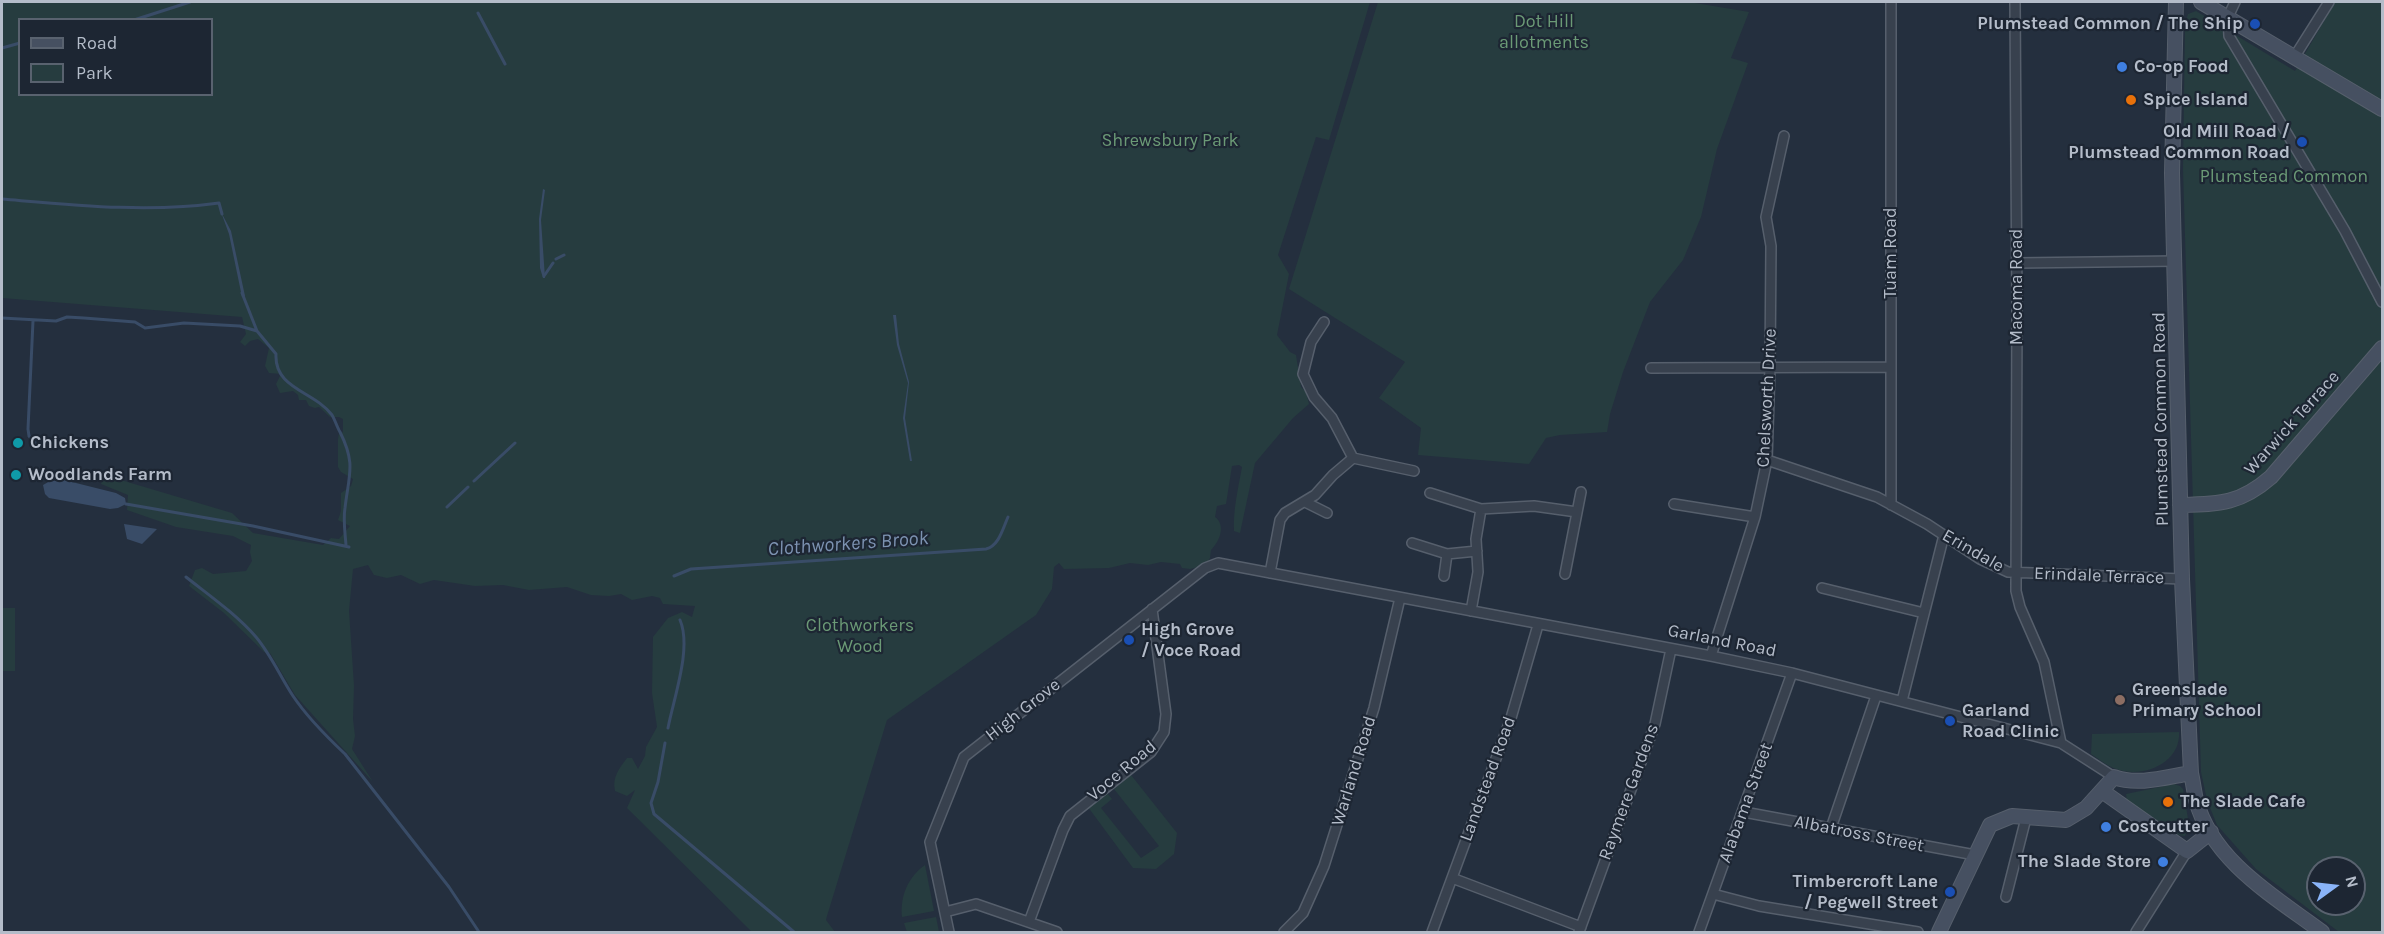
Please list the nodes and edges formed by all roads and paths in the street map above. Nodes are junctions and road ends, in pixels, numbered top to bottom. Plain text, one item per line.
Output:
1 (1891, 2) edge
2 (2015, 2) edge
3 (2176, 2) edge
4 (2201, 2) edge
5 (2235, 2) edge
6 (2329, 2) edge
7 (2228, 17) junction
8 (2295, 56) junction
9 (2382, 109) edge
10 (1784, 135) dead end
11 (2176, 261) junction
12 (2017, 263) junction
13 (2382, 302) edge
14 (1324, 322) dead end
15 (2382, 348) edge
16 (1891, 367) junction
17 (1652, 368) dead end
18 (1770, 368) junction
19 (1353, 458) junction
20 (1767, 460) junction
21 (1414, 471) dead end
22 (1581, 492) dead end
23 (1430, 493) dead end
24 (1305, 502) junction
25 (1674, 504) dead end
26 (1891, 505) junction
27 (2180, 505) junction
28 (1481, 508) junction
29 (1577, 512) junction
30 (1327, 513) dead end
31 (1755, 517) junction
32 (1944, 535) junction
33 (1412, 543) dead end
34 (1477, 550) junction
35 (1447, 554) junction
36 (1233, 566) joint
37 (1270, 573) junction
38 (2017, 573) junction
39 (1565, 574) dead end
40 (1444, 576) dead end
41 (2182, 579) junction
42 (1822, 588) dead end
43 (1400, 598) junction
44 (1152, 609) junction
45 (1471, 611) junction
46 (1924, 613) junction
47 (1538, 625) junction
48 (1671, 649) junction
49 (1712, 656) junction
50 (1792, 673) junction
51 (1876, 696) junction
52 (1902, 702) junction
53 (2061, 743) junction
54 (2191, 773) junction
55 (2114, 777) junction
56 (2103, 791) junction
57 (1744, 812) junction
58 (2026, 818) junction
59 (1831, 828) junction
60 (2211, 832) junction
61 (2187, 851) junction
62 (1975, 855) junction
63 (1452, 878) junction
64 (1713, 894) junction
65 (2006, 897) dead end
66 (945, 912) junction
67 (1029, 922) junction
68 (1580, 930) edge
69 (2322, 932) edge
70 (949, 933) edge
71 (1057, 933) edge
72 (1284, 933) edge
73 (1432, 933) edge
74 (1699, 933) edge
75 (1918, 933) edge
76 (1939, 933) edge
77 (2136, 933) edge

1 - 16 street, Tuam Road
2 - 12 street, Macoma Road
3 - 11 street, Plumstead Common Road
4 - 7 street
5 - 7 street
6 - 8 street
7 - 8 street
7 - 13 street
8 - 9 street
10 - 18 street, Chelsworth Drive
11 - 12 street
11 - 27 street, Plumstead Common Road
12 - 38 street, Macoma Road
14 - 19 street
15 - 27 street, Warwick Terrace
16 - 18 street
16 - 26 street, Tuam Road
17 - 18 street
18 - 20 street, Chelsworth Drive
19 - 21 street
19 - 24 street
20 - 26 street, Erindale
20 - 31 street, Chelsworth Drive
22 - 29 street
23 - 28 street
24 - 30 street
24 - 37 street
25 - 31 street
26 - 32 street, Erindale
27 - 41 street, Plumstead Common Road
28 - 29 street
28 - 34 street
29 - 39 street
31 - 49 street, Chelsworth Drive
32 - 38 street, Erindale
32 - 46 street
33 - 35 street
34 - 35 street
34 - 45 street
35 - 40 street
36 - 37 street, Garland Road
36 - 44 street, High Grove
37 - 43 street, Garland Road
38 - 41 street, Erindale Terrace
38 - 53 street, Erindale
41 - 54 street, Plumstead Common Road
42 - 46 street
43 - 45 street, Garland Road
43 - 72 street, Warland Road
44 - 66 street, High Grove
44 - 67 street, Voce Road
45 - 47 street, Garland Road
46 - 52 street
47 - 48 street, Garland Road
47 - 63 street, Landstead Road
48 - 49 street, Garland Road
48 - 68 street, Raymere Gardens
49 - 50 street, Garland Road
50 - 51 street, Garland Road
50 - 57 street, Alabama Street
51 - 52 street, Garland Road
51 - 59 street
52 - 53 street, Garland Road
53 - 55 street, Garland Road
54 - 55 street, Garland Road
54 - 60 street, Plumstead Common Road
55 - 56 street
56 - 58 street
56 - 61 street
57 - 59 street, Albatross Street
57 - 64 street, Alabama Street
58 - 62 street
58 - 65 street
59 - 62 street, Albatross Street
60 - 61 street
60 - 69 street, Plumstead Common Road
61 - 77 street
62 - 76 street
63 - 68 street
63 - 73 street, Landstead Road
64 - 74 street, Alabama Street
64 - 75 street
66 - 67 street
66 - 70 street, High Grove
67 - 71 street

